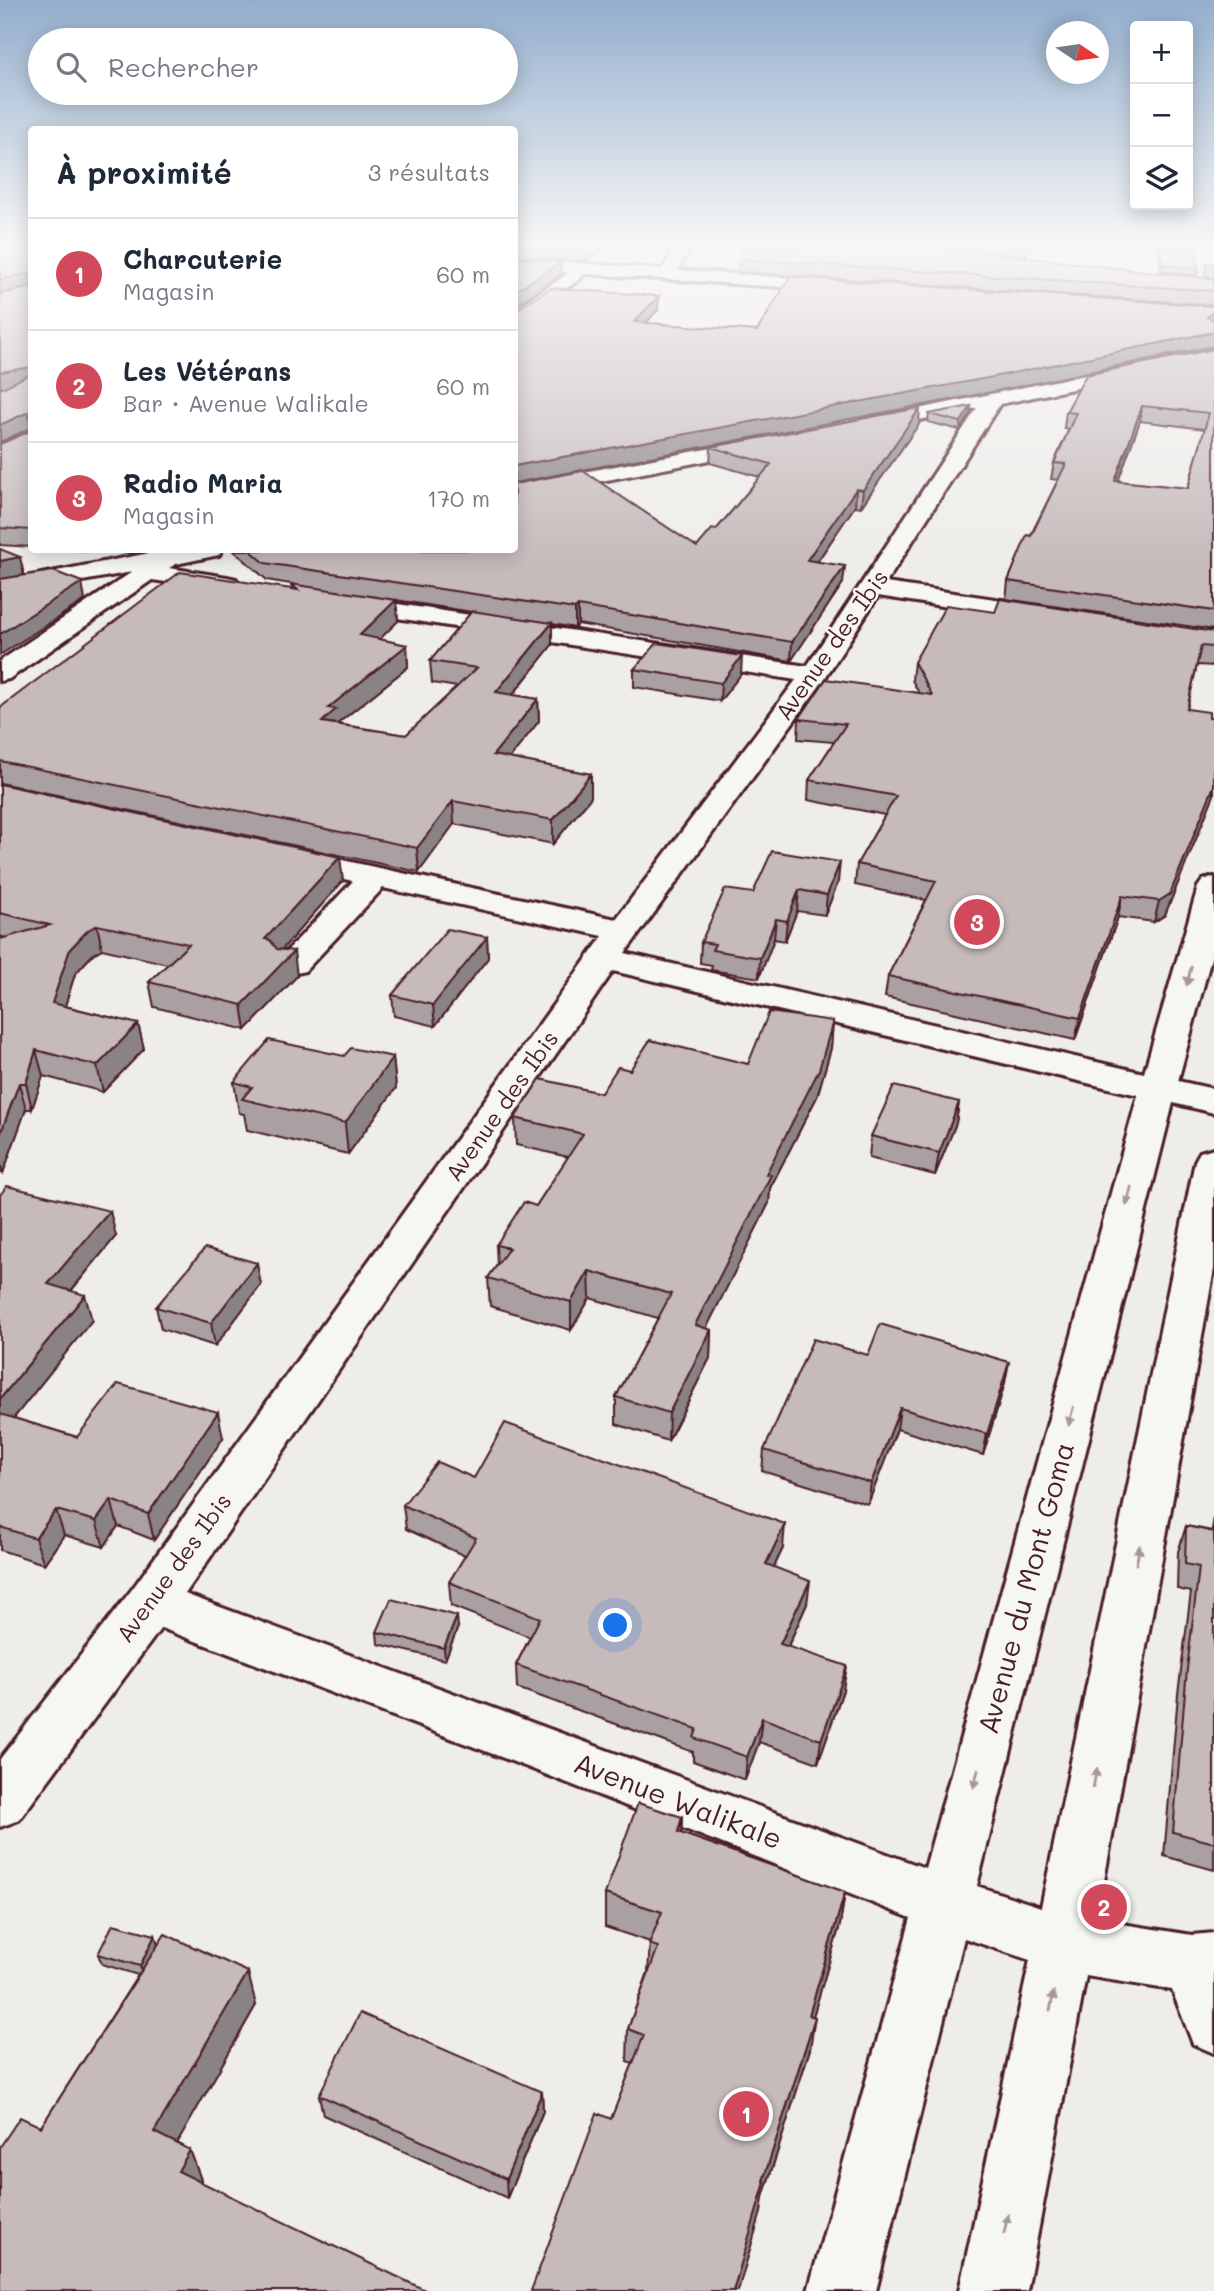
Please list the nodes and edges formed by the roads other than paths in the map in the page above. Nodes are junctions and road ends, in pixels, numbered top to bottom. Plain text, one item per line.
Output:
1 (1214, 354) edge
2 (992, 401) junction
3 (842, 430) edge
4 (774, 443) edge
5 (518, 491) edge
6 (175, 553) edge
7 (147, 572) junction
8 (873, 588) junction
9 (256, 589) edge
10 (0, 590) edge
11 (324, 599) edge
12 (1077, 620) edge
13 (0, 673) edge
14 (814, 675) junction
15 (267, 853) edge
16 (375, 877) junction
17 (1214, 887) edge
18 (615, 945) junction
19 (293, 964) edge
20 (1158, 1088) junction
21 (1214, 1101) edge
22 (1214, 1161) edge
23 (151, 1603) junction
24 (0, 1802) edge
25 (943, 1903) junction
26 (1063, 1943) junction
27 (1203, 1963) edge
28 (1214, 2023) edge
29 (842, 2291) edge
30 (993, 2291) edge

1 - 2 street
2 - 3 street
2 - 8 street, Avenue des Ibis
4 - 5 street
6 - 7 street
6 - 10 street
7 - 9 street
7 - 13 street
8 - 12 street
8 - 14 street, Avenue des Ibis
11 - 14 street
14 - 18 street, Avenue des Ibis
15 - 16 street
16 - 18 street
16 - 19 street
17 -> 20 street, Avenue du Mont Goma
18 - 20 street
18 - 23 street, Avenue des Ibis
20 - 21 street
20 -> 25 street, Avenue du Mont Goma
26 -> 22 street
23 - 24 street, Avenue des Ibis
23 - 25 street, Avenue Walikale
25 - 26 street, Avenue Walikale
25 - 29 street, Avenue du Mont Goma
26 - 27 street, Avenue Walikale
30 -> 26 street
27 - 28 street

